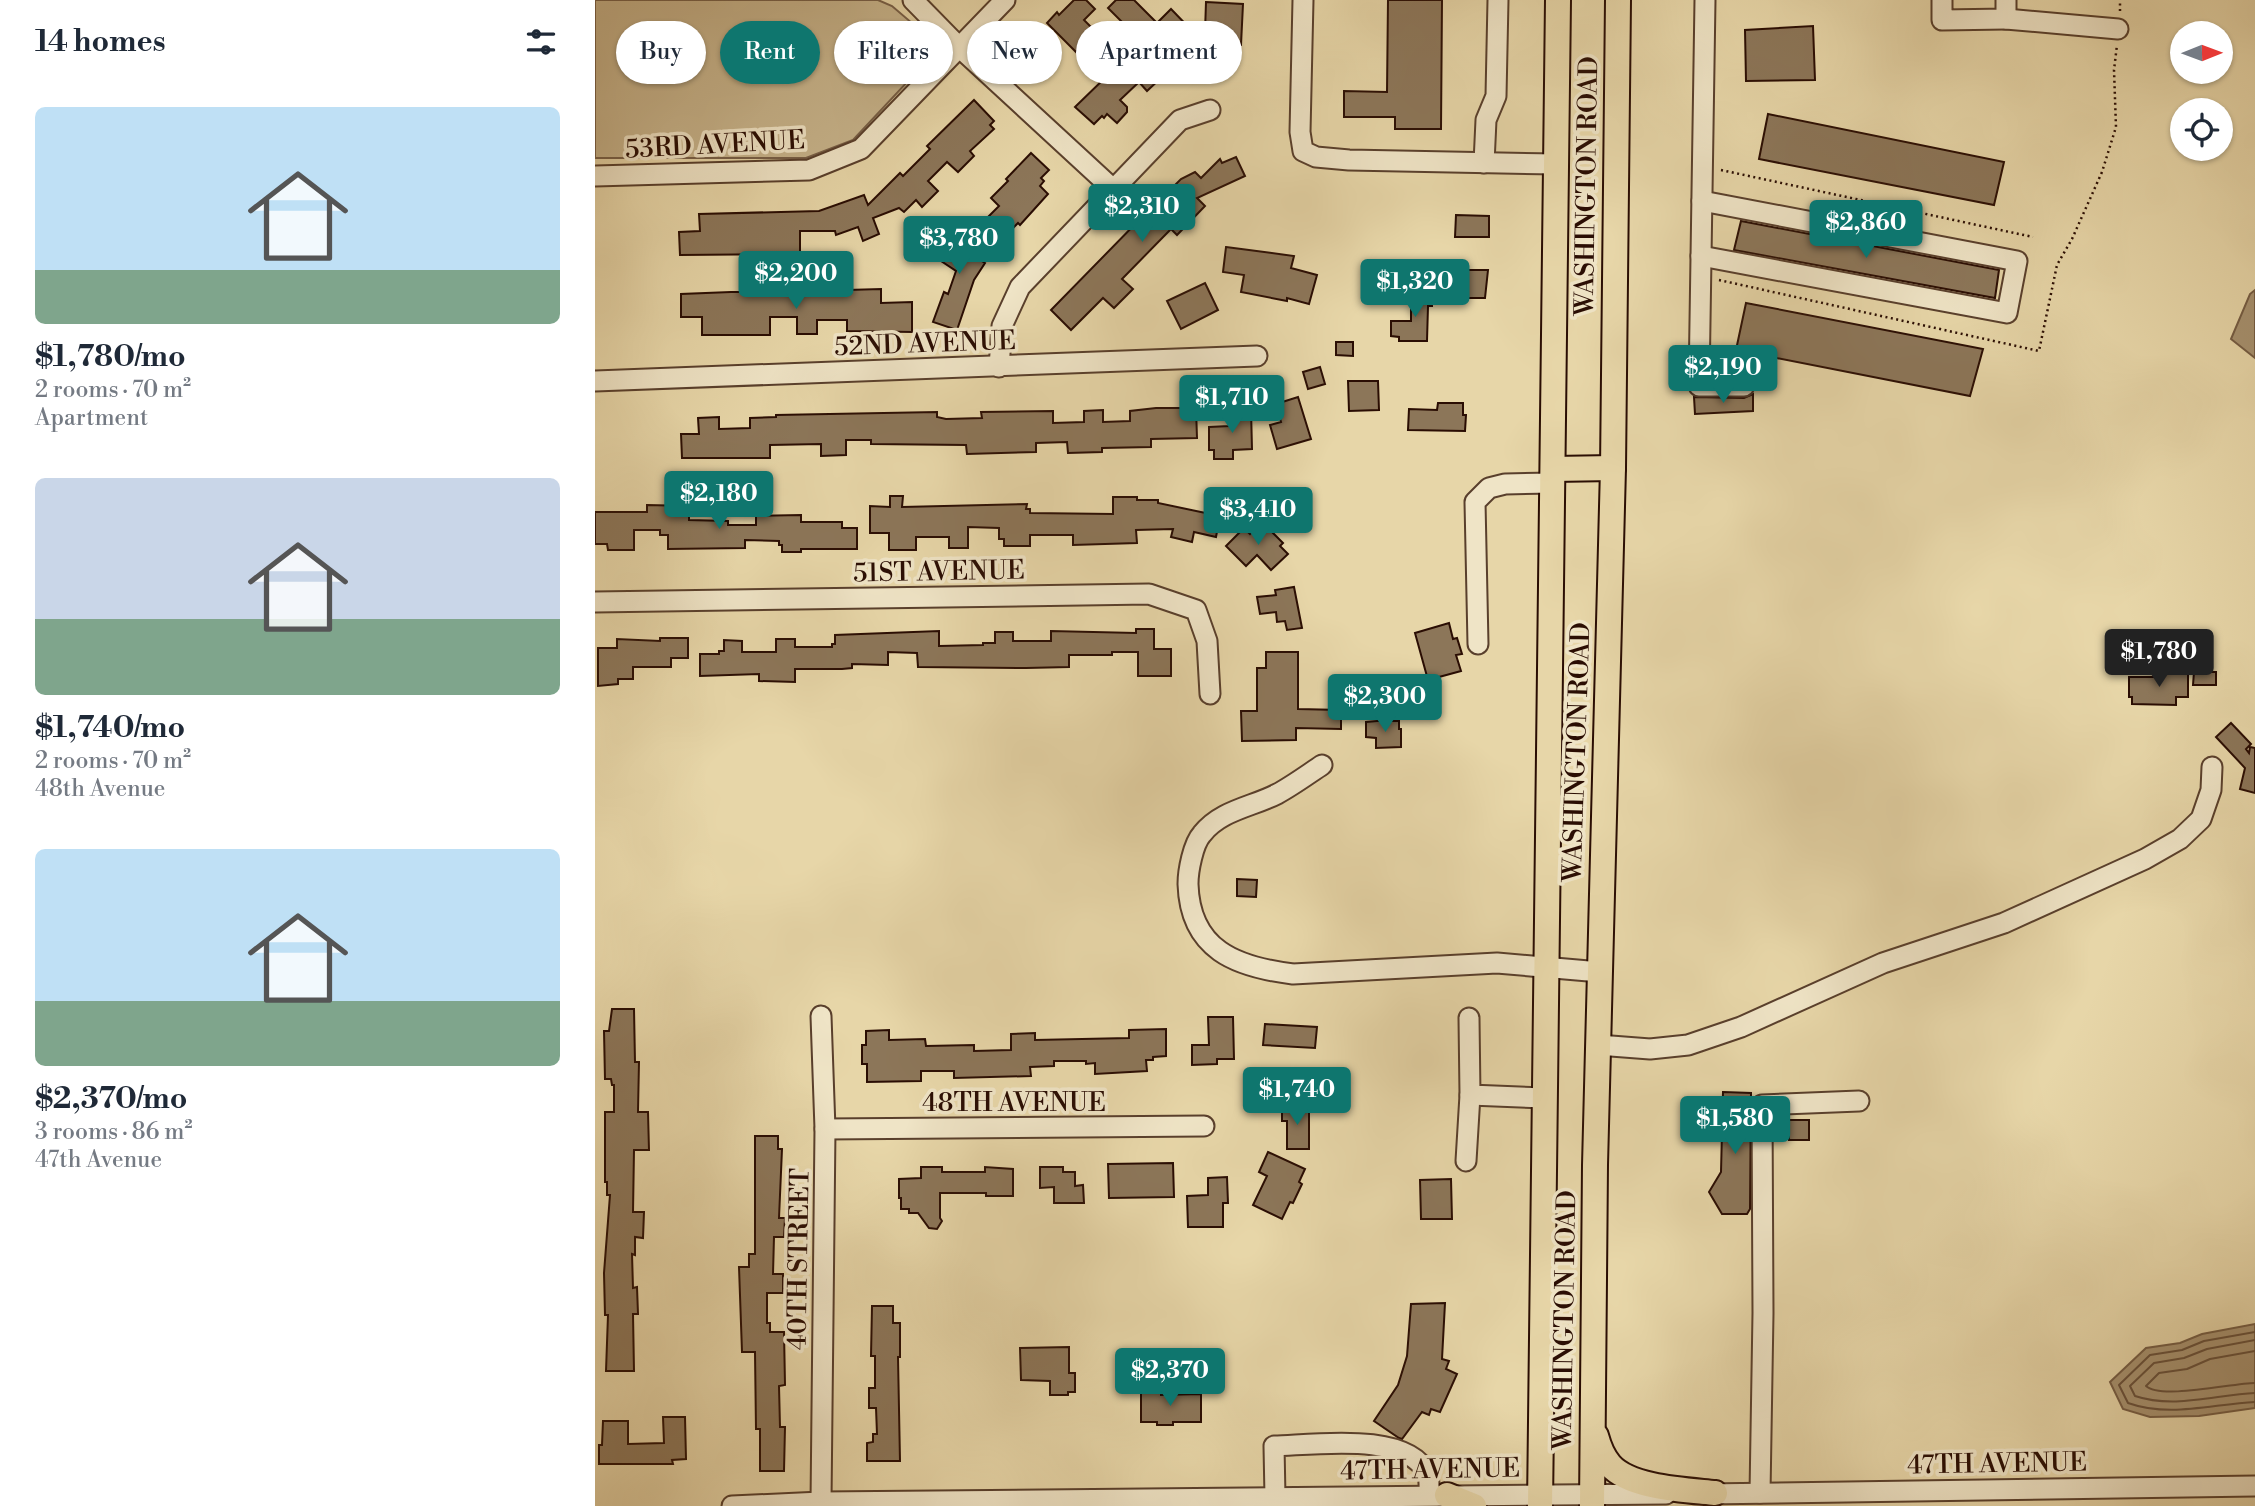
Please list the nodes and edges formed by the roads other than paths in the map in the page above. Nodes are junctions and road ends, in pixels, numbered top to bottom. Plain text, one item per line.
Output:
1 (913, 0) edge
2 (1005, 0) edge
3 (1303, 0) edge
4 (1498, 0) edge
5 (1558, 0) edge
6 (1618, 0) edge
7 (1705, 0) edge
8 (1942, 0) edge
9 (2005, 10) edge
10 (2118, 29) road end
11 (959, 47) junction
12 (1210, 110) dead end
13 (1484, 163) junction
14 (1556, 164) junction
15 (595, 176) edge
16 (1113, 188) junction
17 (1702, 201) junction
18 (1701, 256) junction
19 (1257, 356) dead end
20 (999, 367) junction
21 (595, 382) edge
22 (1744, 386) dead end
23 (1613, 468) junction
24 (1553, 476) junction
25 (595, 602) edge
26 (1478, 644) dead end
27 (1210, 694) dead end
28 (1322, 765) dead end
29 (2212, 767) dead end
30 (1547, 967) junction
31 (1600, 972) junction
32 (821, 1016) dead end
33 (1469, 1018) dead end
34 (1598, 1045) junction
35 (1470, 1096) junction
36 (1545, 1098) junction
37 (1859, 1101) dead end
38 (1204, 1126) dead end
39 (825, 1129) junction
40 (1467, 1160) dead end
41 (1592, 1425) junction
42 (2255, 1486) edge
43 (1715, 1493) junction
44 (1760, 1493) junction
45 (1438, 1495) junction
46 (1275, 1497) junction
47 (1540, 1500) edge
48 (1320, 1501) edge
49 (1592, 1501) edge
50 (821, 1502) junction
51 (732, 1506) edge
52 (1473, 1506) edge

1 - 11 street
2 - 11 street, 53RD AVENUE
3 - 13 street
4 - 13 street
5 - 14 main road, WASHINGTON ROAD
6 - 23 main road, WASHINGTON ROAD
7 - 17 street
8 - 9 street
9 - 10 street
11 - 15 street, 53RD AVENUE
11 - 16 street
12 - 16 street
13 - 14 street
14 - 24 main road, WASHINGTON ROAD
16 - 20 street
17 - 18 street
17 - 18 street
18 - 22 street
19 - 20 street, 52ND AVENUE
20 - 21 street, 52ND AVENUE
23 - 24 main road
23 - 31 main road, WASHINGTON ROAD
24 - 26 street
24 - 30 main road, WASHINGTON ROAD
25 - 27 street, 51ST AVENUE
28 - 30 street
29 - 34 street
30 - 31 street
30 - 36 main road, WASHINGTON ROAD
31 - 34 main road, WASHINGTON ROAD
32 - 39 street, 40TH STREET
33 - 35 street
34 - 41 main road, WASHINGTON ROAD
35 - 36 street
35 - 40 street
36 - 47 main road, WASHINGTON ROAD
37 - 44 street
38 - 39 street, 48TH AVENUE
39 - 50 street, 40TH STREET
41 - 43 main road
41 - 49 main road, WASHINGTON ROAD
42 - 44 street, 47TH AVENUE
43 - 44 street, 47TH AVENUE
43 - 49 street, 47TH AVENUE
45 - 46 street
45 - 47 street, 47TH AVENUE
45 - 48 street, 47TH AVENUE
45 - 52 main road
46 - 48 street, 47TH AVENUE
46 - 50 street, 47TH AVENUE
47 - 49 street, 47TH AVENUE
50 - 51 street, 47TH AVENUE

